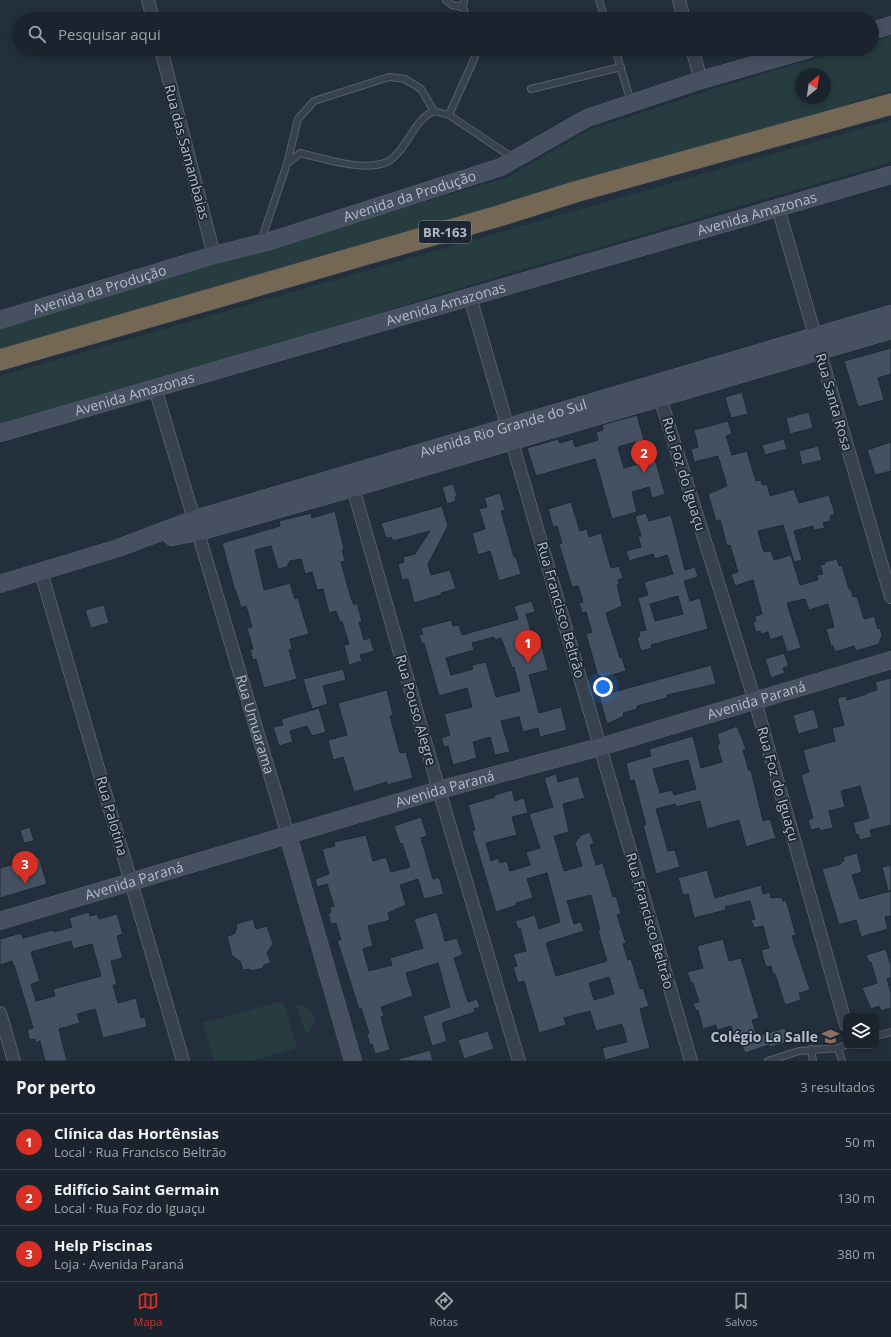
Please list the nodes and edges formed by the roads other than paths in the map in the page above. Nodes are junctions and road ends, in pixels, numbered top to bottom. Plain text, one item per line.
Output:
1 (148, 0) edge
2 (446, 0) edge
3 (464, 0) edge
4 (599, 0) edge
5 (679, 0) edge
6 (463, 7) junction
7 (151, 12) edge
8 (465, 12) edge
9 (603, 12) edge
10 (682, 12) edge
11 (891, 25) edge
12 (879, 29) edge
13 (163, 56) edge
14 (475, 56) edge
15 (617, 56) edge
16 (694, 56) edge
17 (785, 56) edge
18 (621, 67) junction
19 (701, 80) junction
20 (531, 90) dead end
21 (631, 103) junction
22 (891, 104) edge
23 (434, 111) junction
24 (449, 115) junction
25 (516, 160) junction
26 (287, 164) junction
27 (891, 175) edge
28 (778, 208) junction
29 (260, 243) junction
30 (214, 255) junction
31 (470, 297) junction
32 (891, 314) edge
33 (0, 320) edge
34 (891, 330) edge
35 (817, 344) junction
36 (0, 360) edge
37 (155, 388) junction
38 (658, 391) junction
39 (0, 433) edge
40 (510, 434) junction
41 (351, 481) junction
42 (196, 526) junction
43 (41, 572) junction
44 (0, 584) edge
45 (891, 597) edge
46 (891, 660) edge
47 (755, 701) junction
48 (600, 747) junction
49 (439, 790) junction
50 (288, 835) junction
51 (131, 882) junction
52 (0, 921) edge
53 (0, 1013) edge
54 (843, 1014) edge
55 (891, 1032) edge
56 (879, 1035) edge
57 (843, 1047) edge
58 (838, 1048) junction
59 (811, 1049) junction
60 (14, 1061) edge
61 (183, 1061) edge
62 (353, 1061) edge
63 (519, 1061) edge
64 (691, 1061) edge
65 (768, 1061) edge
66 (813, 1061) edge
67 (842, 1061) edge

1 - 7 street
2 - 6 lane
3 - 6 lane
4 - 9 lane
5 - 10 street
6 - 8 lane
11 - 12 street
13 - 30 street, Rua das Samambaias
14 - 24 lane
15 - 18 lane
16 - 19 street
17 - 19 street, Avenida da Produção
18 - 20 lane
18 - 21 lane
19 - 21 street, Avenida da Produção
21 - 25 street, Avenida da Produção
22 - 36 highway, BR-163
23 - 24 lane
23 - 26 lane
23 - 26 lane
24 - 25 lane
25 - 29 street, Avenida da Produção
26 - 29 lane
27 - 28 street, Avenida Amazonas
28 - 31 street, Avenida Amazonas
28 - 35 street, Rua Santa Rosa
29 - 30 street, Avenida da Produção
30 - 33 street, Avenida da Produção
31 - 37 street, Avenida Amazonas
31 - 40 street, Rua Francisco Beltrão
32 - 35 street, Avenida Rio Grande do Sul
34 - 35 street, Avenida Rio Grande do Sul
35 - 38 street, Avenida Rio Grande do Sul
35 - 45 street, Rua Santa Rosa
37 - 39 street, Avenida Amazonas
37 - 42 street, Rua Umuarama
38 - 40 street, Avenida Rio Grande do Sul
38 - 47 street, Rua Foz do Iguaçu
40 - 41 street, Avenida Rio Grande do Sul
40 - 48 street, Rua Francisco Beltrão
41 - 42 street, Avenida Rio Grande do Sul
41 - 49 street, Rua Pouso Alegre
42 - 43 street, Avenida Rio Grande do Sul
42 - 50 street, Rua Umuarama
43 - 44 street, Avenida Rio Grande do Sul
43 - 51 street, Rua Palotina
46 - 47 street, Avenida Paraná
47 - 48 street, Avenida Paraná
47 - 54 street, Rua Foz do Iguaçu
48 - 49 street, Avenida Paraná
48 - 64 street, Rua Francisco Beltrão
49 - 50 street, Avenida Paraná
49 - 63 street, Rua Pouso Alegre
50 - 51 street, Avenida Paraná
50 - 62 street, Rua Umuarama
51 - 52 street, Avenida Paraná
51 - 61 street, Rua Palotina
53 - 60 street
55 - 56 lane
57 - 58 lane
58 - 59 lane
58 - 67 lane
59 - 65 lane
59 - 66 lane

